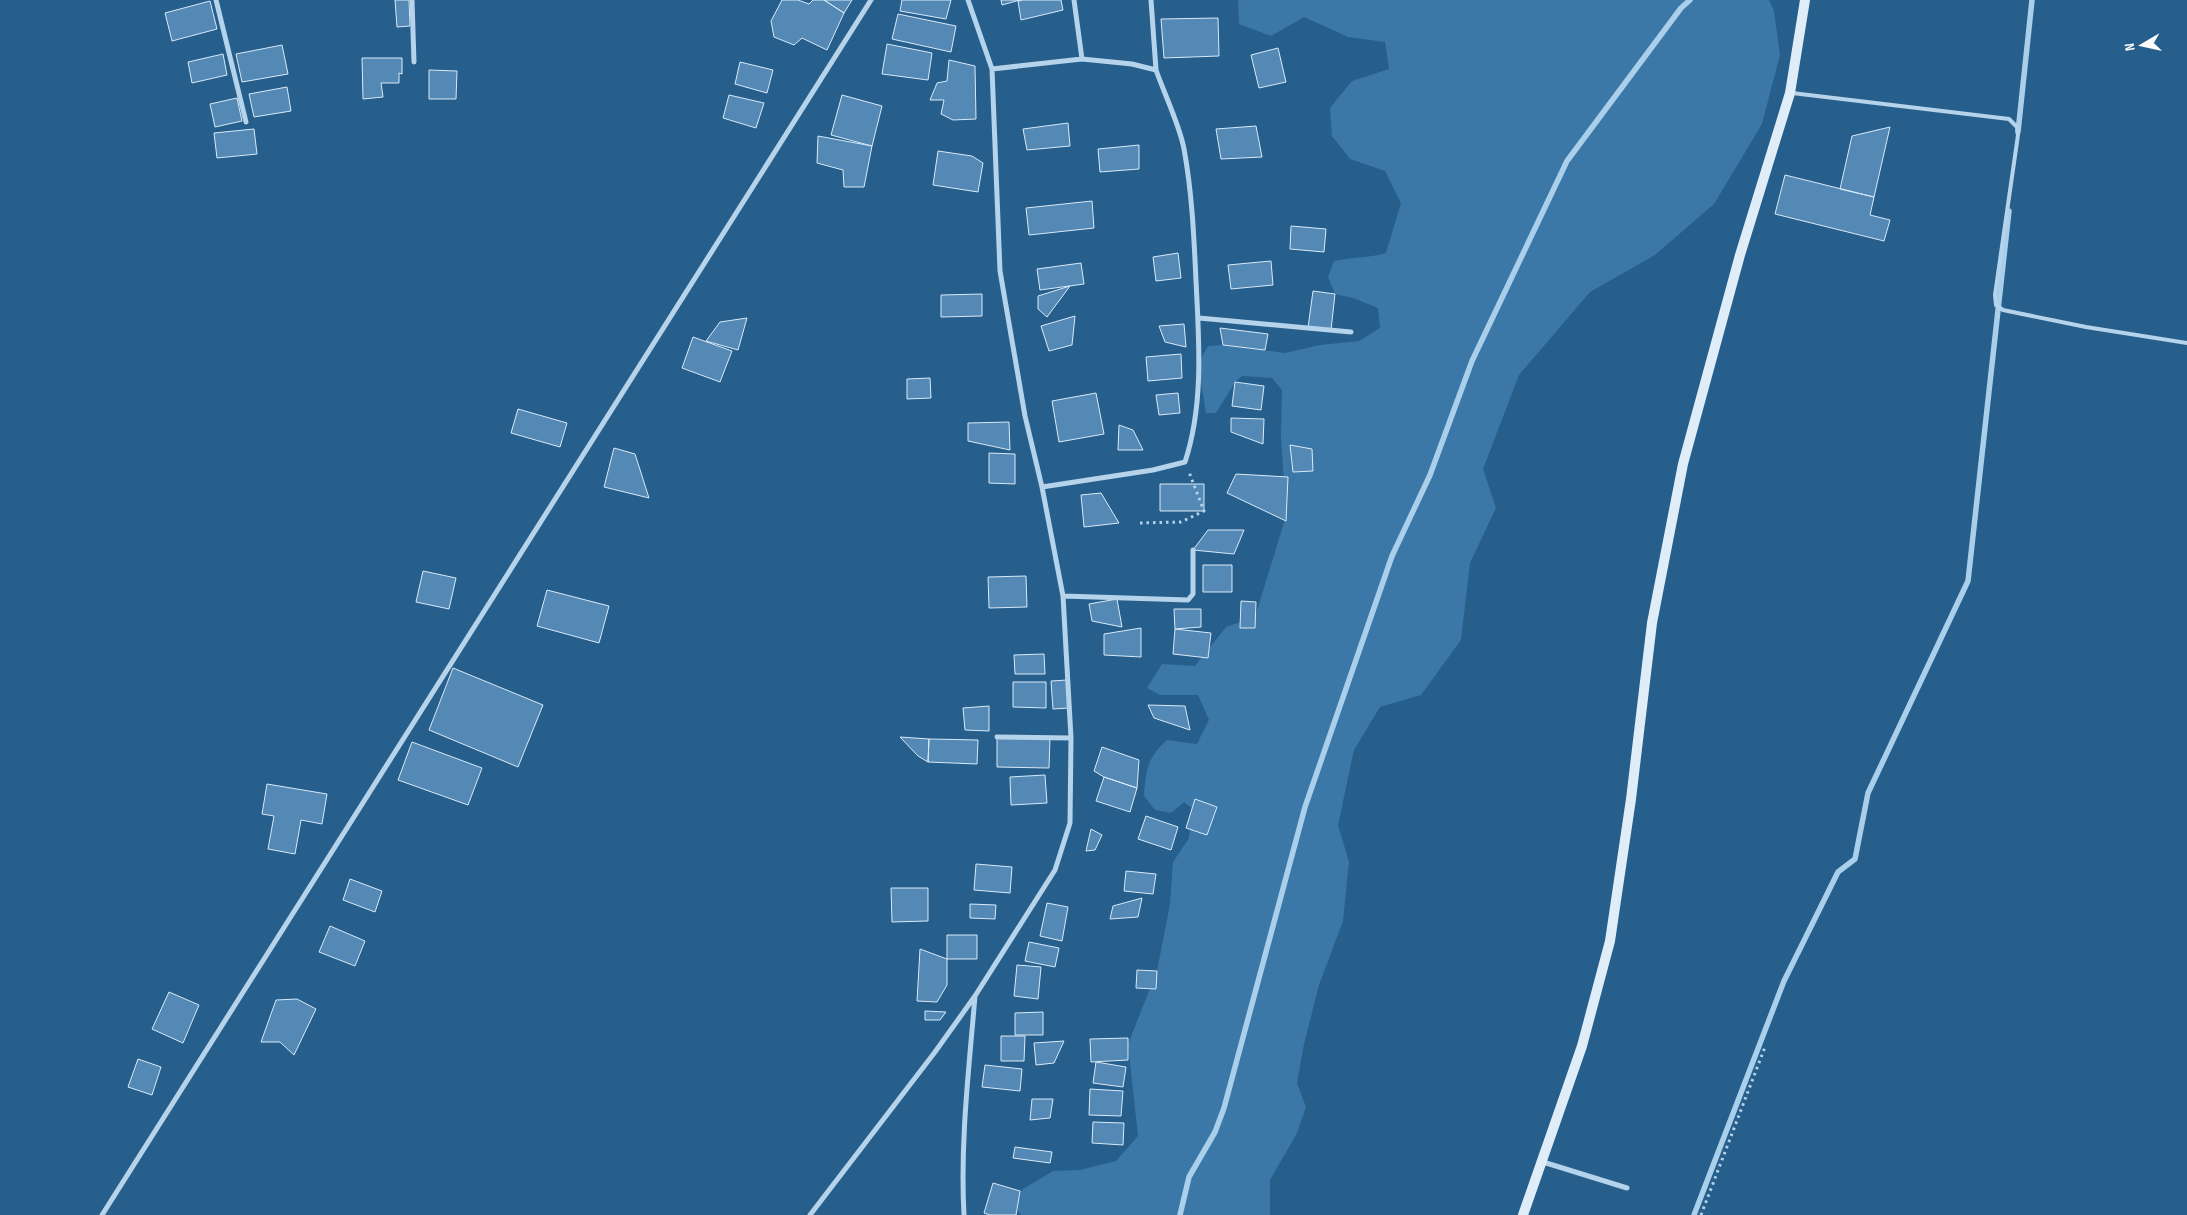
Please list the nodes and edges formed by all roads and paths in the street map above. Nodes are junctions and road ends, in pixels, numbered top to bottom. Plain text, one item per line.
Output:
1 (216, 0) edge
2 (412, 0) edge
3 (871, 0) edge
4 (968, 0) edge
5 (1074, 0) edge
6 (1151, 0) edge
7 (1805, 0) edge
8 (1082, 59) junction
9 (414, 62) dead end
10 (992, 69) junction
11 (1156, 70) junction
12 (1790, 93) junction
13 (246, 122) dead end
14 (1199, 318) junction
15 (1351, 332) dead end
16 (2187, 343) edge
17 (1185, 462) junction
18 (1042, 487) junction
19 (1140, 523) dead end
20 (1193, 550) dead end
21 (1063, 596) junction
22 (998, 737) dead end
23 (1070, 738) junction
24 (975, 996) junction
25 (1765, 1047) dead end
26 (1543, 1162) junction
27 (1627, 1188) dead end
28 (102, 1215) edge
29 (810, 1215) edge
30 (964, 1215) edge
31 (1523, 1215) edge
32 (1702, 1215) edge

1 - 13 street
2 - 9 street
3 - 28 street
4 - 10 street
5 - 8 street
6 - 11 street
7 - 12 street
8 - 10 street
8 - 11 street
10 - 18 street
11 - 14 street
12 - 16 lane
12 - 26 street
14 - 15 street
14 - 17 street
17 - 18 street
17 - 19 path
18 - 21 street
20 - 21 street
21 - 23 street
22 - 23 street
23 - 24 street
24 - 29 street
24 - 30 street
25 - 32 path
26 - 27 street
26 - 31 street

